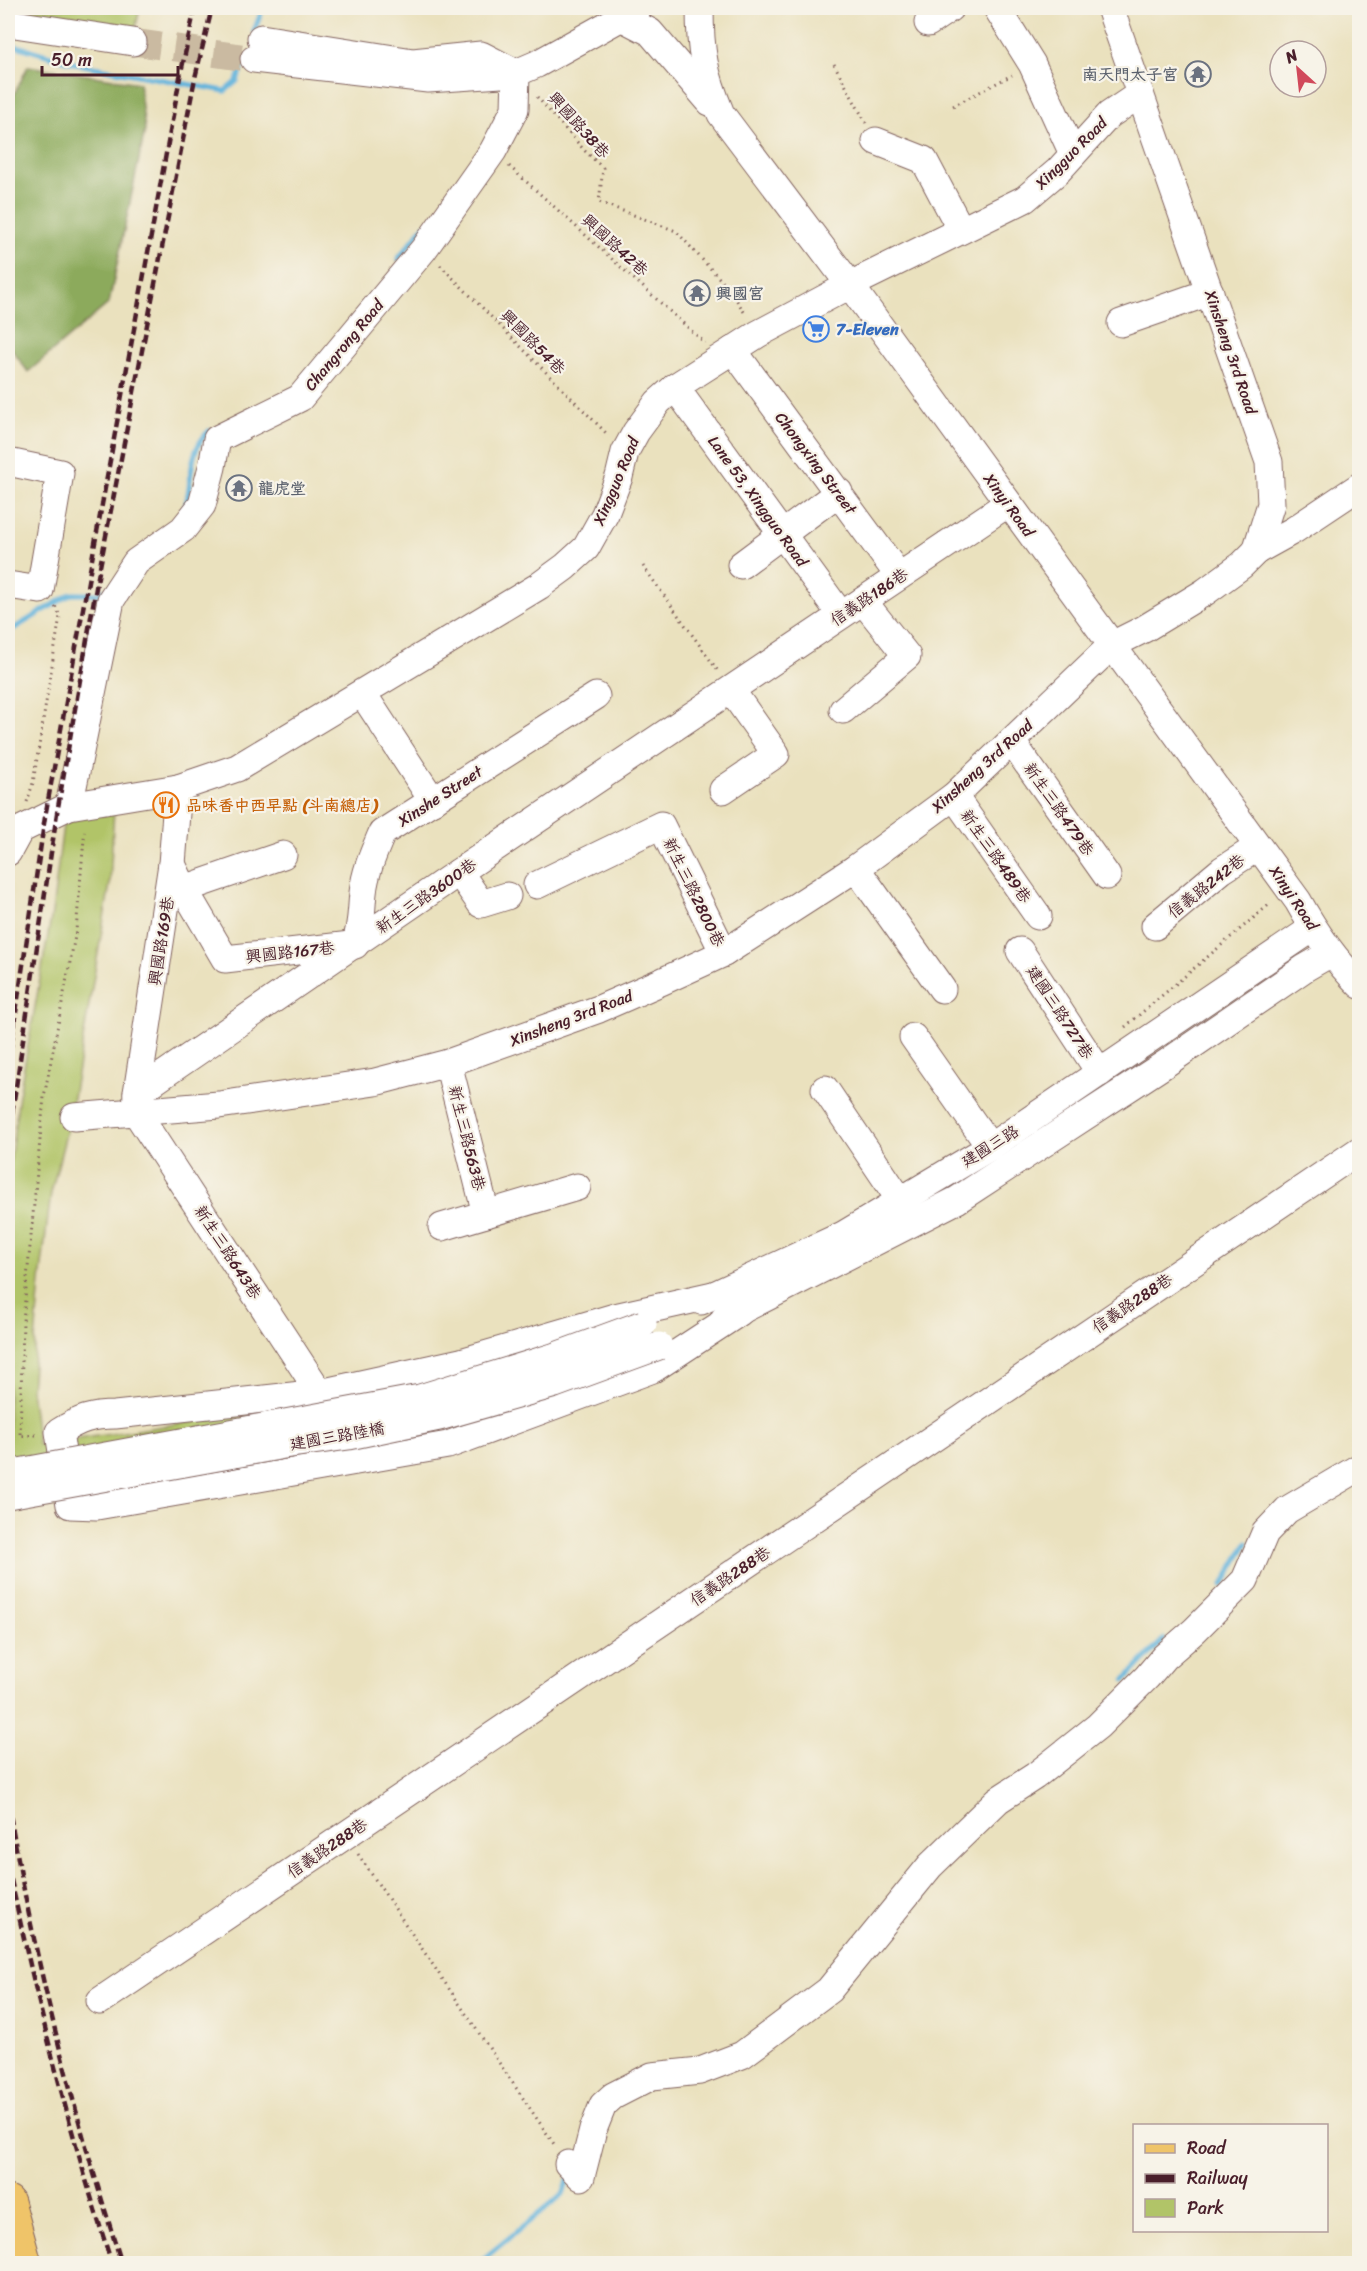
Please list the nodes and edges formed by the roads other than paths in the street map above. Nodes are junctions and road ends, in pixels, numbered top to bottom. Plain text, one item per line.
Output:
1 (700, 8) edge
2 (950, 8) edge
3 (997, 8) edge
4 (1110, 8) edge
5 (629, 12) edge
6 (8, 23) edge
7 (928, 23) dead end
8 (133, 42) tunnel mouth
9 (257, 49) tunnel mouth
10 (516, 73) junction
11 (1140, 94) junction
12 (721, 114) junction
13 (876, 141) road end
14 (1073, 154) junction
15 (961, 230) junction
16 (850, 285) junction
17 (1210, 292) junction
18 (1121, 323) dead end
19 (727, 354) junction
20 (675, 387) junction
21 (8, 462) edge
22 (1359, 486) edge
23 (838, 492) junction
24 (1007, 504) junction
25 (782, 535) junction
26 (1256, 551) junction
27 (741, 565) dead end
28 (899, 576) junction
29 (8, 585) edge
30 (852, 608) junction
31 (1112, 645) junction
32 (731, 690) junction
33 (363, 694) junction
34 (596, 696) dead end
35 (843, 710) dead end
36 (1012, 742) junction
37 (178, 788) junction
38 (723, 790) dead end
39 (954, 796) junction
40 (433, 801) junction
41 (78, 805) junction
42 (14, 841) edge
43 (1258, 846) junction
44 (283, 855) dead end
45 (172, 864) junction
46 (856, 868) junction
47 (459, 872) junction
48 (1107, 876) dead end
49 (537, 885) dead end
50 (184, 889) junction
51 (507, 896) dead end
52 (1038, 916) dead end
53 (1155, 926) dead end
54 (1313, 928) junction
55 (355, 945) junction
56 (1020, 951) dead end
57 (1331, 953) junction
58 (724, 954) junction
59 (1359, 985) edge
60 (942, 989) dead end
61 (913, 1037) dead end
62 (448, 1063) junction
63 (1100, 1072) junction
64 (825, 1089) dead end
65 (136, 1103) junction
66 (74, 1117) dead end
67 (990, 1147) junction
68 (1359, 1150) edge
69 (577, 1187) dead end
70 (900, 1200) junction
71 (486, 1214) junction
72 (442, 1227) dead end
73 (718, 1294) junction
74 (740, 1312) junction
75 (643, 1324) joint
76 (659, 1346) joint
77 (320, 1393) junction
78 (1359, 1467) edge
79 (8, 1474) edge
80 (8, 1494) edge
81 (100, 2001) dead end
82 (568, 2164) road end
83 (8, 2202) edge
84 (26, 2264) edge

1 - 12 street, Xinyi Road
2 - 7 street
3 - 14 street
4 - 11 street, Xinsheng 3rd Road
5 - 10 street
5 - 12 street
6 - 8 street
9 - 10 street
10 - 41 street, Changrong Road
11 - 14 street, Xingguo Road
11 - 17 street, Xinsheng 3rd Road
12 - 16 street, Xinyi Road
13 - 15 street
14 - 15 street, Xingguo Road
15 - 16 street, Xingguo Road
16 - 19 street, Xingguo Road
16 - 24 street, Xinyi Road
17 - 18 street
17 - 26 street, Xinsheng 3rd Road
19 - 20 street, Xingguo Road
19 - 23 street, Chongxing Street
20 - 25 street, Lane 53, Xingguo Road
20 - 33 street, Xingguo Road
21 - 29 street
22 - 26 street
23 - 25 street
23 - 28 street, Chongxing Street
24 - 28 street, 信義路186巷
24 - 31 street, Xinyi Road
25 - 27 street
25 - 30 street, Lane 53, Xingguo Road
26 - 31 street, Xinsheng 3rd Road
28 - 30 street, 信義路186巷
30 - 32 street, 信義路186巷
30 - 35 street, Lane 53, Xingguo Road
31 - 36 street, Xinsheng 3rd Road
31 - 43 street, Xinyi Road
32 - 38 street
32 - 47 street, 新生三路3600巷
33 - 37 street, Xingguo Road
33 - 40 street
34 - 40 street, Xinshe Street
36 - 39 street, Xinsheng 3rd Road
36 - 48 street, 新生三路479巷
37 - 41 street, Xingguo Road
37 - 45 street, 興國路169巷
39 - 46 street, Xinsheng 3rd Road
39 - 52 street, 新生三路489巷
40 - 55 street, Xinshe Street
41 - 42 street, Xingguo Road
43 - 53 street, 信義路242巷
43 - 54 street, Xinyi Road
44 - 50 street
45 - 50 street, 興國路167巷
45 - 65 street, 興國路169巷
46 - 58 street, Xinsheng 3rd Road
46 - 60 street
47 - 51 street
47 - 55 street, 新生三路3600巷
49 - 58 street, 新生三路2800巷
50 - 55 street, 興國路167巷
54 - 57 street, Xinyi Road
54 - 63 street, 建國三路
55 - 65 street, 新生三路3600巷
56 - 63 street, 建國三路727巷
57 - 59 street, Xinyi Road
57 - 74 street, 建國三路
58 - 62 street, Xinsheng 3rd Road
61 - 67 street
62 - 65 street, Xinsheng 3rd Road
62 - 71 street, 新生三路563巷
63 - 67 street, 建國三路
64 - 70 street
65 - 66 street, Xinsheng 3rd Road
65 - 77 street, 新生三路643巷
67 - 70 street, 建國三路
68 - 81 street, 信義路288巷
69 - 71 street, 新生三路563巷
70 - 73 street, 建國三路
71 - 72 street, 新生三路563巷
73 - 75 street, 建國三路
73 - 77 street
74 - 76 street, 建國三路
74 - 77 street
75 - 79 street, 建國三路陸橋, bridge
76 - 80 street, 建國三路陸橋, bridge
78 - 82 street
83 - 84 main road

